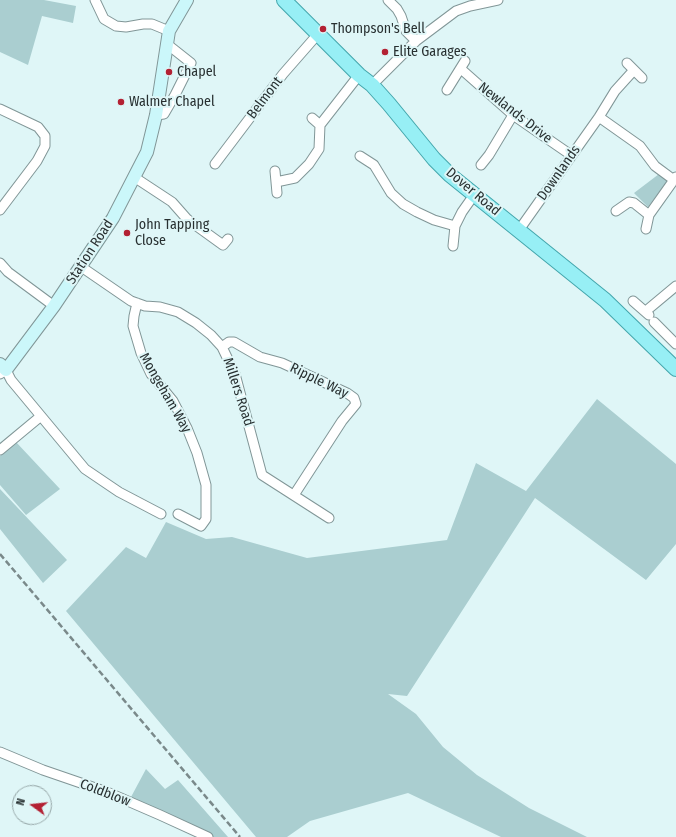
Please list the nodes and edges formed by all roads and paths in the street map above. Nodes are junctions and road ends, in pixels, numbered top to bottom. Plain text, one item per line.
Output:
1 (95, 0) edge
2 (187, 0) edge
3 (284, 0) edge
4 (388, 0) edge
5 (498, 0) edge
6 (169, 31) junction
7 (318, 34) junction
8 (416, 42) junction
9 (167, 44) junction
10 (627, 63) dead end
11 (634, 70) junction
12 (359, 75) junction
13 (642, 78) dead end
14 (372, 85) junction
15 (447, 90) dead end
16 (0, 110) edge
17 (156, 115) junction
18 (513, 115) junction
19 (599, 117) junction
20 (312, 118) dead end
21 (320, 125) junction
22 (489, 155) junction
23 (571, 155) junction
24 (360, 156) dead end
25 (497, 160) dead end
26 (215, 164) dead end
27 (481, 165) dead end
28 (275, 171) dead end
29 (134, 177) junction
30 (675, 178) edge
31 (276, 182) junction
32 (277, 193) dead end
33 (474, 195) junction
34 (0, 210) edge
35 (616, 211) dead end
36 (649, 215) junction
37 (455, 226) junction
38 (646, 229) dead end
39 (519, 230) junction
40 (228, 239) dead end
41 (453, 246) dead end
42 (0, 263) edge
43 (80, 266) junction
44 (676, 286) edge
45 (633, 301) dead end
46 (137, 303) junction
47 (54, 306) junction
48 (650, 317) junction
49 (676, 344) edge
50 (222, 347) junction
51 (676, 369) edge
52 (2, 370) edge
53 (41, 416) junction
54 (0, 450) edge
55 (294, 495) junction
56 (161, 514) dead end
57 (178, 514) dead end
58 (329, 518) dead end
59 (0, 752) edge
60 (208, 837) edge

1 - 6 street
2 - 6 street, Station Road
3 - 7 main road, Dover Road
4 - 8 street
5 - 8 street
6 - 9 street, Station Road
7 - 12 main road, Dover Road
7 - 26 street, Belmont
8 - 14 street
9 - 17 street, Station Road
9 - 17 street
10 - 11 street
11 - 13 street
11 - 19 street, Downlands
12 - 14 main road, Dover Road
12 - 21 street
14 - 33 main road, Dover Road
15 - 18 street, Newlands Drive
16 - 34 street
17 - 29 street, Station Road
18 - 22 street
18 - 23 street, Newlands Drive
19 - 23 street, Downlands
19 - 30 street
20 - 21 street
21 - 31 street
22 - 25 street
22 - 27 street
23 - 39 street, Downlands
24 - 37 street
28 - 31 street
29 - 40 street
29 - 43 street, Station Road
30 - 36 street
31 - 32 street
33 - 37 street
33 - 39 main road, Dover Road
35 - 36 street
36 - 38 street
37 - 41 street
39 - 51 main road, Dover Road
42 - 47 street
43 - 46 street, Millers Road
43 - 47 street, Station Road
44 - 48 street
45 - 48 street
46 - 50 street, Millers Road
46 - 57 street, Mongeham Way
47 - 52 street, Station Road
48 - 49 street
50 - 55 street, Millers Road
50 - 55 street, Ripple Way
52 - 53 street
53 - 54 street
53 - 56 street
55 - 58 street, Millers Road
59 - 60 street, Coldblow

